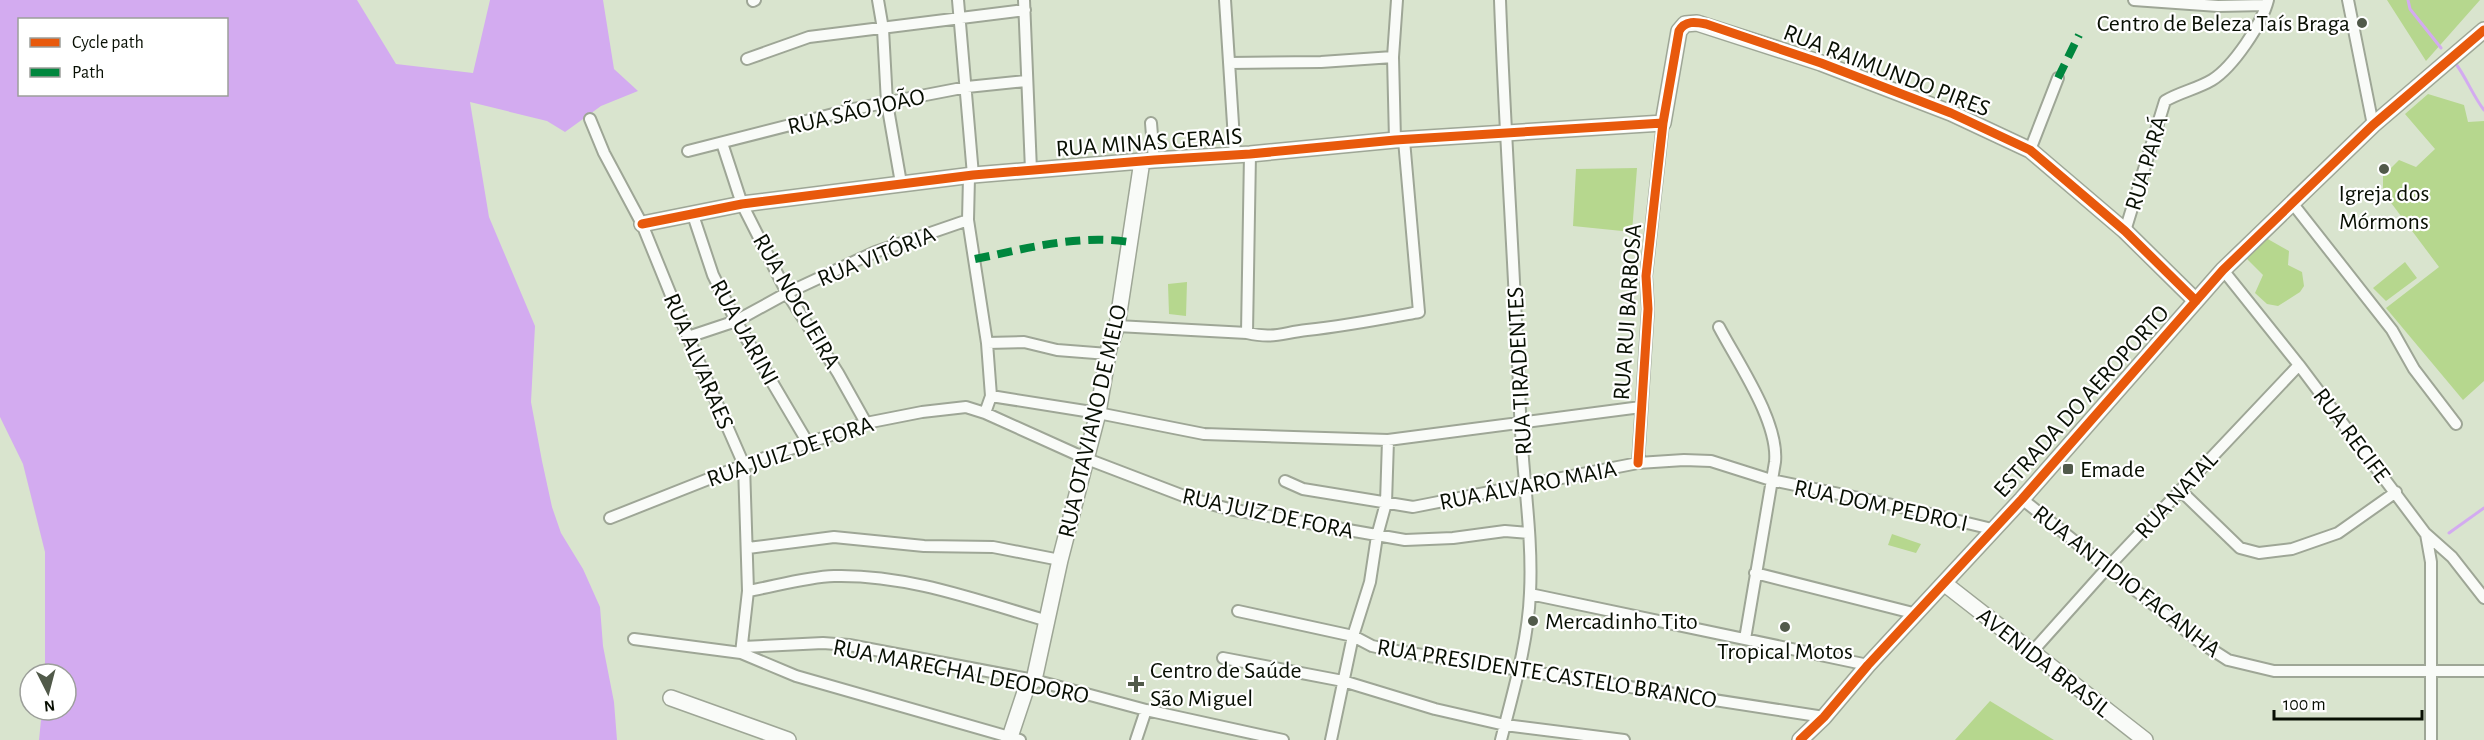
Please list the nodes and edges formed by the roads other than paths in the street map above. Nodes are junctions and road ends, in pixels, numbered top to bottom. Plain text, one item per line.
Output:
1 (878, 0) edge
2 (958, 0) edge
3 (1225, 0) edge
4 (1397, 0) edge
5 (1500, 0) edge
6 (2134, 0) edge
7 (2348, 0) edge
8 (2267, 3) edge
9 (1024, 5) edge
10 (960, 18) junction
11 (1685, 24) joint
12 (884, 29) junction
13 (2484, 30) edge
14 (1393, 57) junction
15 (747, 59) dead end
16 (1229, 63) junction
17 (2058, 78) dead end
18 (1026, 81) junction
19 (967, 87) junction
20 (887, 103) junction
21 (590, 119) dead end
22 (1151, 123) dead end
23 (1663, 123) junction
24 (2373, 125) junction
25 (1504, 132) junction
26 (1399, 140) junction
27 (722, 143) junction
28 (2030, 150) junction
29 (688, 151) dead end
30 (1243, 154) junction
31 (1148, 160) junction
32 (1031, 170) junction
33 (971, 176) junction
34 (901, 183) junction
35 (742, 204) junction
36 (2294, 204) junction
37 (693, 216) junction
38 (968, 220) junction
39 (642, 224) junction
40 (2125, 231) junction
41 (2223, 270) junction
42 (787, 293) junction
43 (2196, 301) junction
44 (736, 321) junction
45 (1117, 326) junction
46 (1719, 327) dead end
47 (1247, 333) junction
48 (688, 337) junction
49 (987, 342) junction
50 (1108, 354) junction
51 (2299, 365) junction
52 (991, 396) junction
53 (1641, 407) junction
54 (985, 413) junction
55 (1098, 413) junction
56 (866, 423) junction
57 (1520, 424) junction
58 (2456, 424) dead end
59 (1388, 440) junction
60 (808, 443) junction
61 (1087, 459) junction
62 (1638, 463) junction
63 (744, 465) junction
64 (1771, 480) junction
65 (1285, 481) dead end
66 (1526, 484) junction
67 (2180, 490) junction
68 (2396, 492) junction
69 (2022, 499) junction
70 (1386, 503) junction
71 (610, 518) dead end
72 (1992, 529) junction
73 (1529, 533) junction
74 (2426, 533) junction
75 (1377, 536) junction
76 (748, 548) junction
77 (1060, 560) junction
78 (2108, 567) junction
79 (1755, 573) junction
80 (1945, 584) junction
81 (748, 591) junction
82 (1530, 594) junction
83 (2484, 598) edge
84 (1238, 611) dead end
85 (1917, 614) junction
86 (1048, 621) junction
87 (1353, 636) junction
88 (634, 639) dead end
89 (1745, 639) junction
90 (742, 650) junction
91 (2031, 653) junction
92 (1223, 658) dead end
93 (1868, 665) junction
94 (1520, 669) junction
95 (2430, 670) junction
96 (2484, 671) edge
97 (1034, 680) junction
98 (1343, 681) junction
99 (670, 698) dead end
100 (1146, 710) junction
101 (1824, 717) junction
102 (1505, 725) junction
103 (1013, 739) edge
104 (788, 740) edge
105 (1136, 740) edge
106 (1283, 740) edge
107 (1331, 740) edge
108 (1501, 740) edge
109 (1619, 740) edge
110 (1624, 740) edge
111 (1800, 740) edge
112 (2145, 740) edge
113 (2431, 740) edge

1 - 12 street
2 - 10 street
3 - 16 street
4 - 14 street
5 - 25 street, RUA TIRADENTES
6 - 8 street
7 - 24 street
8 - 40 street, RUA PARÁ
9 - 10 street
9 - 18 street
10 - 12 street
10 - 19 street
11 - 23 street, RUA RUI BARBOSA
11 - 28 street, RUA RAIMUNDO PIRES
12 - 15 street
12 - 20 street
13 - 24 street, ESTRADA DO AEROPORTO
14 - 16 street
14 - 26 street
16 - 30 street
17 - 28 street
18 - 19 street, RUA SÃO JOÃO
18 - 32 street
19 - 20 street, RUA SÃO JOÃO
19 - 33 street
20 - 27 street, RUA SÃO JOÃO
20 - 34 street
21 - 39 street, RUA ALVARAES
22 - 31 street
23 - 25 street, RUA MINAS GERAIS
23 - 53 street, RUA RUI BARBOSA
24 - 36 street, ESTRADA DO AEROPORTO
25 - 26 street, RUA MINAS GERAIS
25 - 57 street, RUA TIRADENTES
26 - 30 street, RUA MINAS GERAIS
26 - 47 street
27 - 29 street, RUA SÃO JOÃO
27 - 35 street, RUA NOGUEIRA
28 - 40 street, RUA RAIMUNDO PIRES
30 - 31 street, RUA MINAS GERAIS
30 - 47 street
31 - 32 street, RUA MINAS GERAIS
31 - 45 street, RUA OTAVIANO DE MELO
32 - 33 street, RUA MINAS GERAIS
33 - 34 street, RUA MINAS GERAIS
33 - 38 street
34 - 35 street, RUA MINAS GERAIS
35 - 37 street, RUA MINAS GERAIS
35 - 42 street, RUA NOGUEIRA
36 - 41 street, ESTRADA DO AEROPORTO
36 - 58 street
37 - 39 street, RUA MINAS GERAIS
37 - 44 street, RUA UARINI
38 - 42 street, RUA VITÓRIA
38 - 49 street
39 - 48 street, RUA ALVARAES
40 - 43 street, RUA RAIMUNDO PIRES
41 - 43 street, ESTRADA DO AEROPORTO
41 - 51 street, RUA RECIFE
42 - 44 street, RUA VITÓRIA
42 - 56 street, RUA NOGUEIRA
43 - 69 street, ESTRADA DO AEROPORTO
44 - 48 street, RUA VITÓRIA
44 - 60 street, RUA UARINI
45 - 47 street
45 - 50 street, RUA OTAVIANO DE MELO
46 - 64 street
48 - 63 street, RUA ALVARAES
49 - 50 street
49 - 52 street
50 - 55 street, RUA OTAVIANO DE MELO
51 - 67 street, RUA NATAL
51 - 68 street, RUA RECIFE
52 - 54 street
52 - 55 street
53 - 57 street
53 - 62 street, RUA RUI BARBOSA
54 - 56 street, RUA JUIZ DE FORA
54 - 61 street, RUA JUIZ DE FORA
55 - 59 street
55 - 61 street, RUA OTAVIANO DE MELO
56 - 60 street, RUA JUIZ DE FORA
57 - 59 street
57 - 66 street, RUA TIRADENTES
59 - 70 street
60 - 63 street, RUA JUIZ DE FORA
61 - 75 street, RUA JUIZ DE FORA
61 - 77 street, RUA OTAVIANO DE MELO
62 - 64 street, RUA ÁLVARO MAIA
62 - 66 street, RUA ÁLVARO MAIA
63 - 71 street, RUA JUIZ DE FORA
63 - 76 street, RUA ALVARAES
64 - 72 street, RUA DOM PEDRO I
64 - 79 street
65 - 70 street, RUA ÁLVARO MAIA
66 - 70 street, RUA ÁLVARO MAIA
66 - 73 street, RUA TIRADENTES
67 - 68 street
67 - 78 street, RUA NATAL
68 - 74 street, RUA RECIFE
69 - 72 street, ESTRADA DO AEROPORTO
69 - 78 street, RUA ANTIDIO FACANHA
70 - 75 street
72 - 80 street, ESTRADA DO AEROPORTO
73 - 75 street, RUA JUIZ DE FORA
73 - 82 street, RUA TIRADENTES
74 - 83 street, RUA RECIFE
74 - 95 street
75 - 87 street
76 - 77 street
76 - 81 street, RUA ALVARAES
77 - 86 street, RUA OTAVIANO DE MELO
78 - 91 street, RUA NATAL
78 - 95 street, RUA ANTIDIO FACANHA
79 - 85 street
79 - 89 street
80 - 85 street, ESTRADA DO AEROPORTO
80 - 91 street, AVENIDA BRASIL
81 - 86 street
81 - 90 street, RUA ALVARAES
82 - 89 street
82 - 94 street, RUA TIRADENTES
84 - 87 street, RUA PRESIDENTE CASTELO BRANCO
85 - 93 street, ESTRADA DO AEROPORTO
86 - 97 street, RUA OTAVIANO DE MELO
87 - 94 street, RUA PRESIDENTE CASTELO BRANCO
87 - 98 street
88 - 90 street
89 - 93 street
90 - 97 street, RUA MARECHAL DEODORO
90 - 103 street
91 - 112 street, AVENIDA BRASIL
92 - 98 street
93 - 101 street, ESTRADA DO AEROPORTO
94 - 101 street, RUA PRESIDENTE CASTELO BRANCO
94 - 102 street, RUA TIRADENTES
95 - 96 street, RUA ANTIDIO FACANHA
95 - 113 street
97 - 100 street, RUA MARECHAL DEODORO
97 - 103 street, RUA OTAVIANO DE MELO
98 - 102 street
98 - 107 street
99 - 104 street
100 - 105 street
100 - 106 street, RUA MARECHAL DEODORO
101 - 111 street, ESTRADA DO AEROPORTO
102 - 108 street, RUA TIRADENTES
102 - 109 street
109 - 110 street

